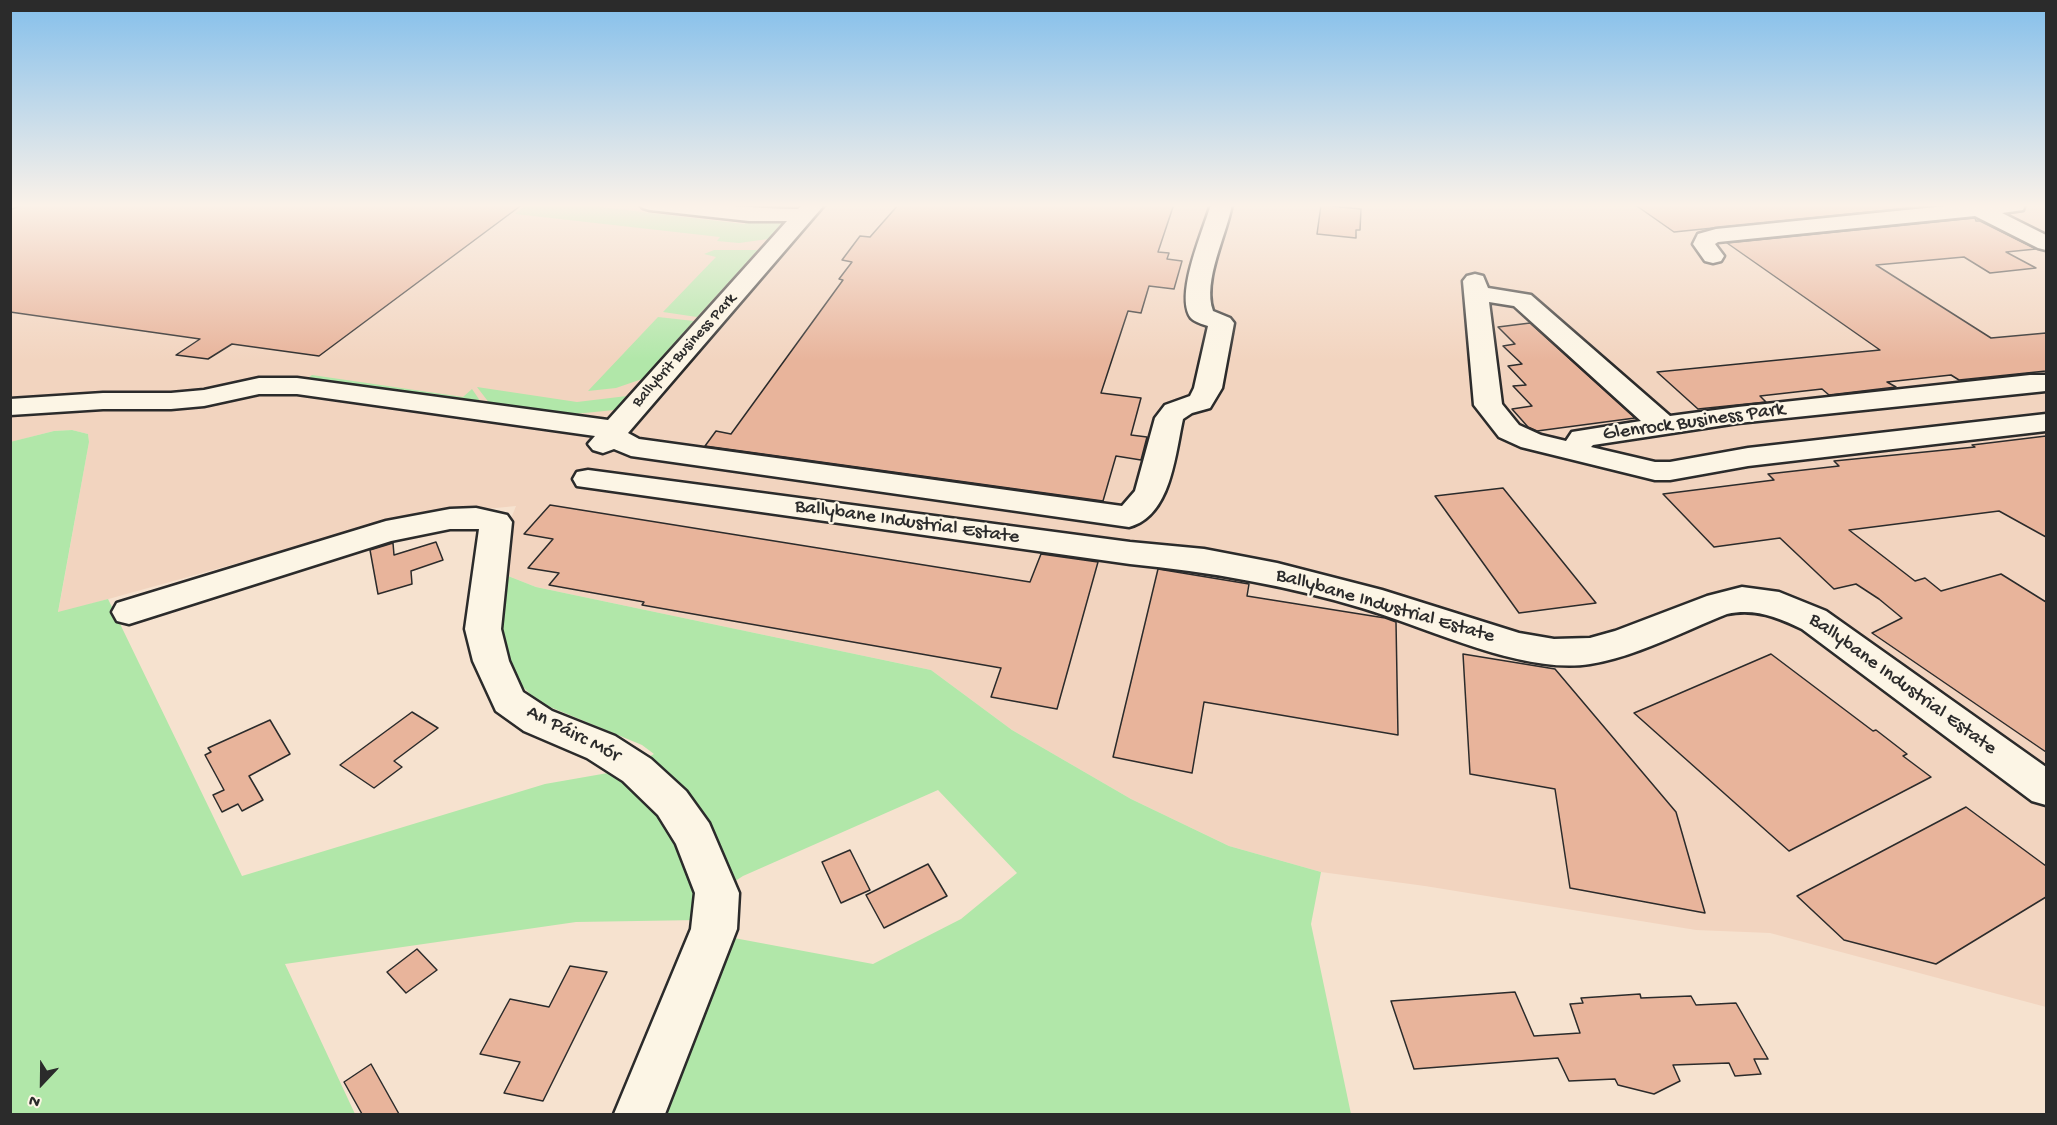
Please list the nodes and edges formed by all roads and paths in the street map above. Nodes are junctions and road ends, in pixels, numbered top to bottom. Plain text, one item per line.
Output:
1 (768, 256) edge
2 (1207, 256) edge
3 (2046, 383) edge
4 (10, 407) edge
5 (2046, 423) edge
6 (1664, 426) junction
7 (610, 437) junction
8 (1574, 452) junction
9 (588, 478) dead end
10 (129, 612) dead end
11 (2046, 789) edge
12 (640, 1114) edge

1 - 7 street, Ballybrit Business Park
2 - 7 street
3 - 6 street, Glenrock Business Park
4 - 7 street
5 - 8 street, Glenrock Business Park
6 - 8 street, Glenrock Business Park
6 - 8 street
9 - 11 street, Ballybane Industrial Estate
10 - 12 street, An Páirc Mór

